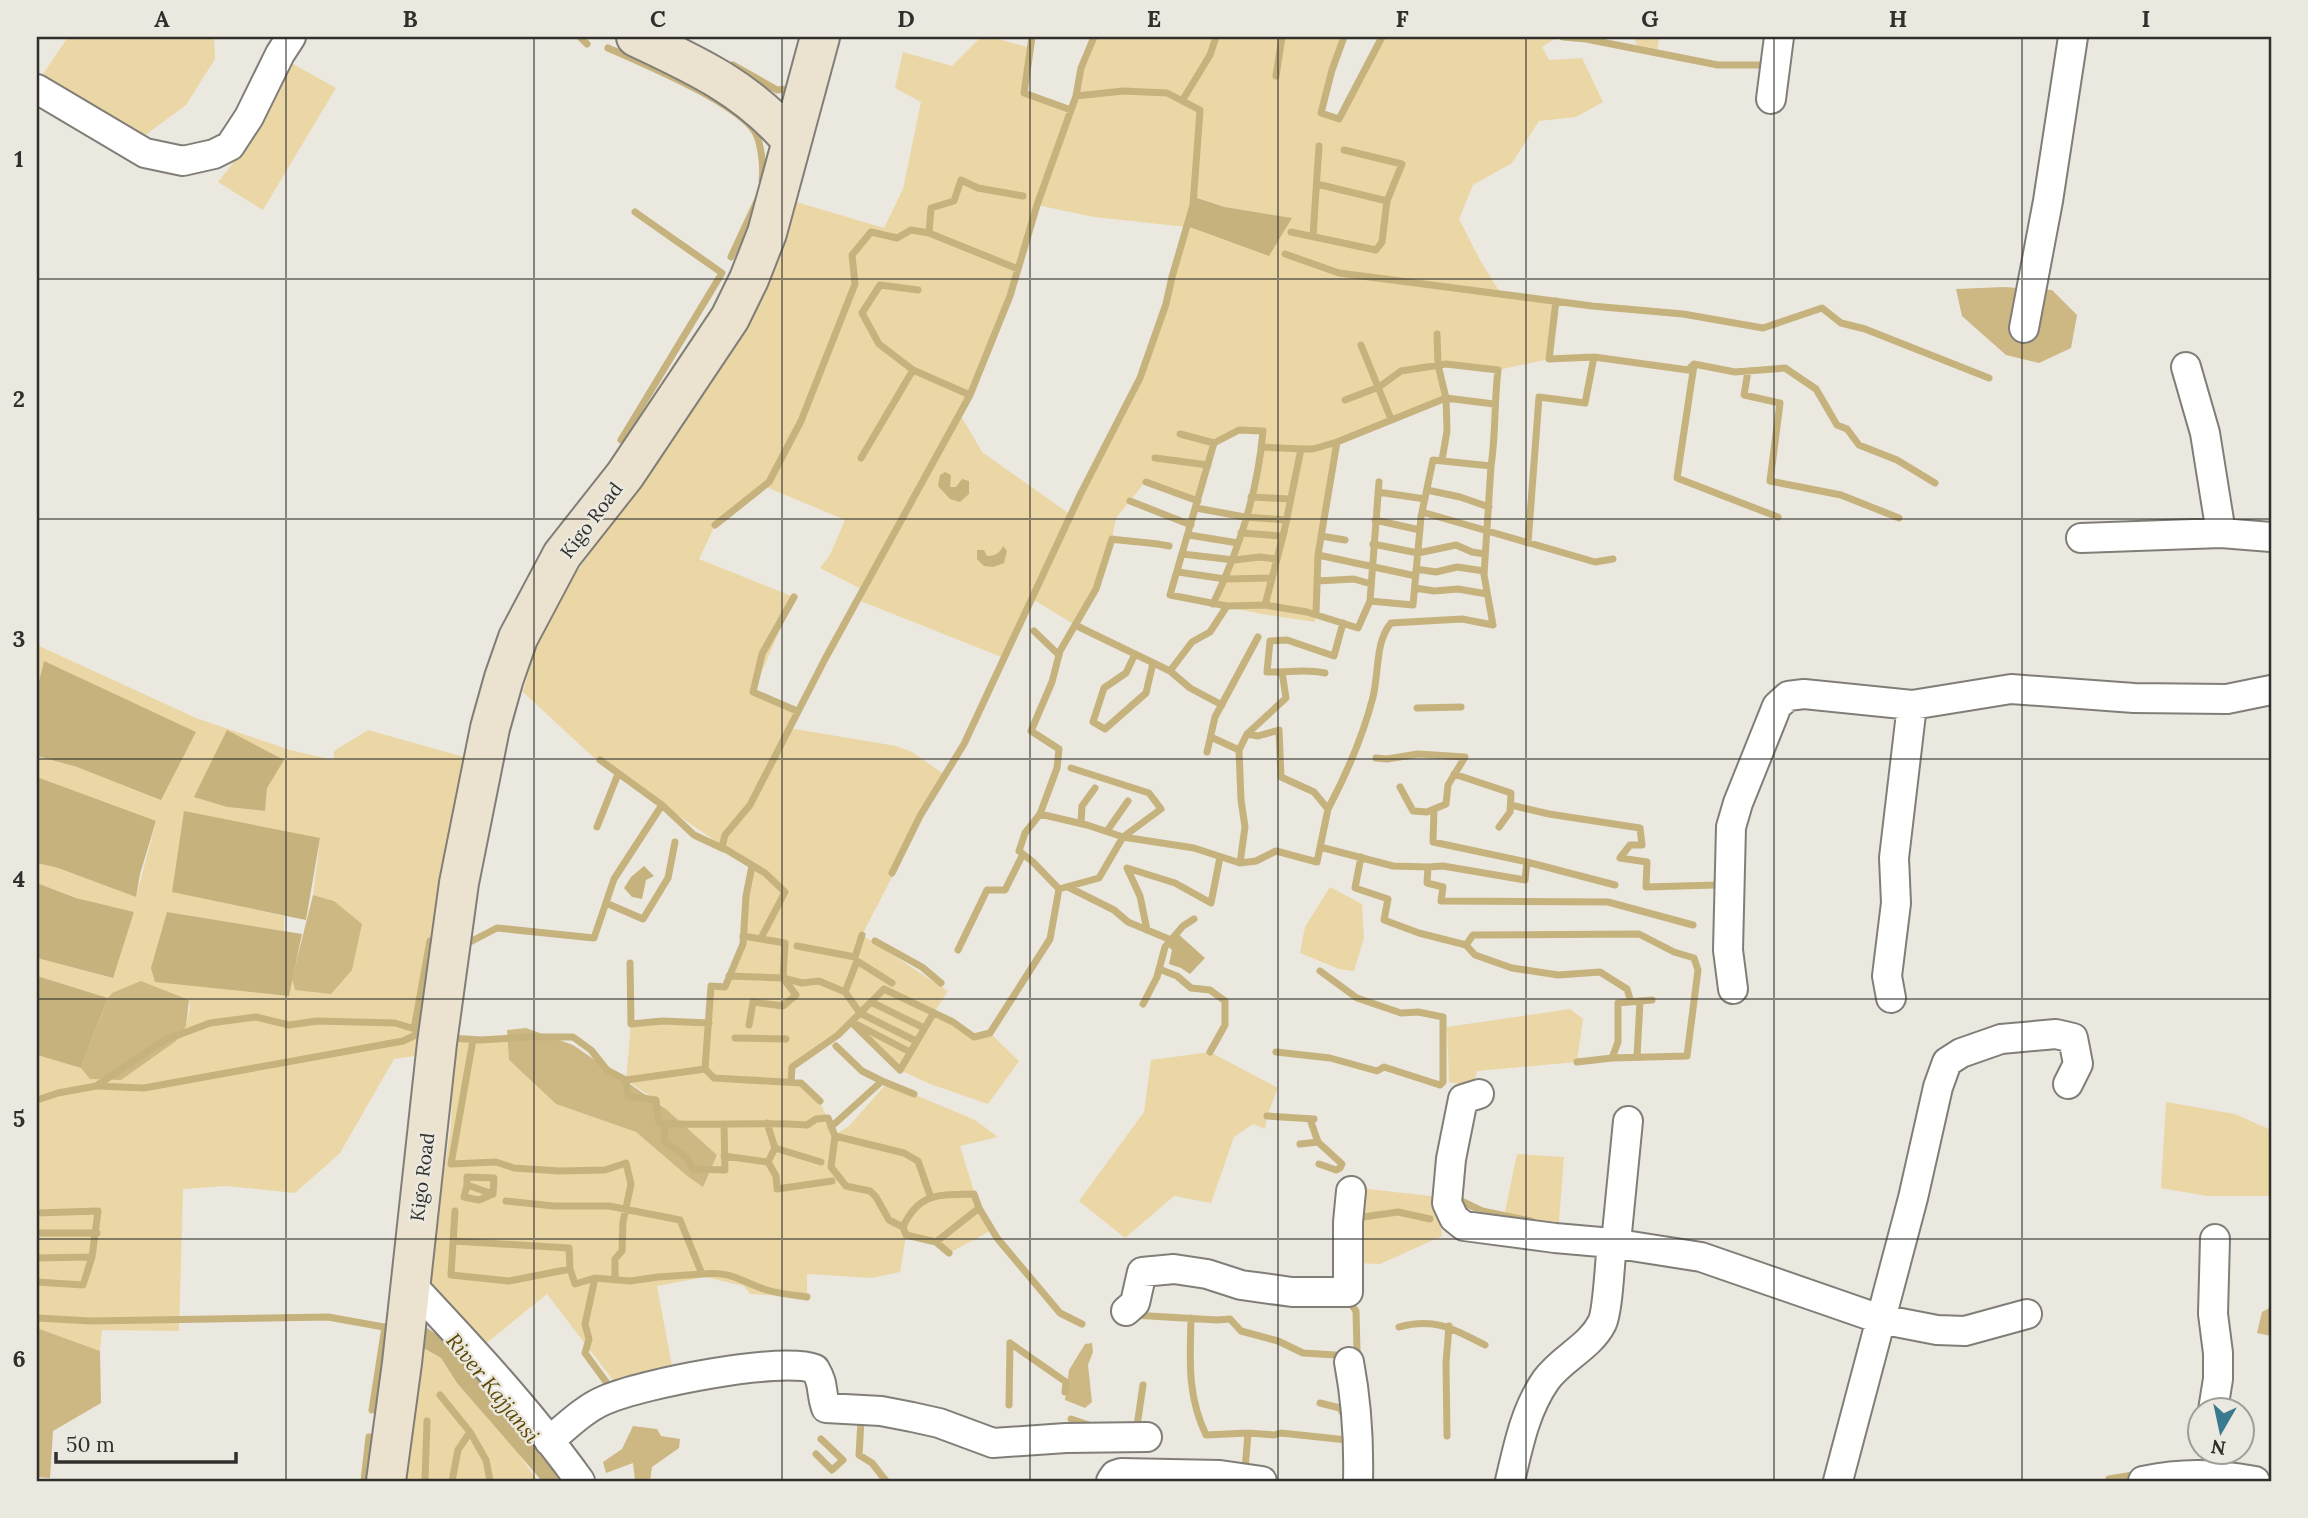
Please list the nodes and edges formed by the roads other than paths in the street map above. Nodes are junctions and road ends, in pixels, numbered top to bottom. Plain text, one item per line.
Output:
1 (291, 37) edge
2 (636, 37) edge
3 (820, 37) edge
4 (1779, 37) edge
5 (2073, 37) edge
6 (37, 89) edge
7 (1771, 99) dead end
8 (791, 140) junction
9 (2024, 328) dead end
10 (2186, 367) dead end
11 (2221, 533) junction
12 (2271, 537) edge
13 (2081, 538) dead end
14 (2271, 690) edge
15 (1912, 705) junction
16 (1733, 989) dead end
17 (1891, 998) dead end
18 (2068, 1084) dead end
19 (1479, 1094) dead end
20 (1628, 1121) dead end
21 (1351, 1191) dead end
22 (2215, 1239) dead end
23 (1614, 1243) junction
24 (409, 1296) junction
25 (1126, 1311) dead end
26 (2027, 1314) dead end
27 (1880, 1318) junction
28 (1349, 1362) dead end
29 (2215, 1396) edge
30 (1147, 1437) dead end
31 (549, 1441) junction
32 (2196, 1466) edge
33 (2214, 1466) edge
34 (386, 1481) edge
35 (580, 1481) edge
36 (1111, 1481) edge
37 (1262, 1481) edge
38 (1358, 1481) edge
39 (1510, 1481) edge
40 (1838, 1481) edge
41 (2143, 1481) edge
42 (2256, 1481) edge

1 - 6 street
2 - 8 street
3 - 8 street, Kigo Road
4 - 7 street
5 - 9 street
8 - 24 street, Kigo Road
10 - 11 street
11 - 12 street
11 - 13 street
14 - 15 street
15 - 16 street
15 - 17 street
18 - 27 street
19 - 23 street
20 - 23 street
21 - 25 street
22 - 29 street
23 - 27 street
23 - 39 street
24 - 31 street
24 - 34 street
26 - 27 street
27 - 40 street
28 - 38 street
30 - 31 street
31 - 35 street
32 - 41 street
33 - 42 street
36 - 37 street

